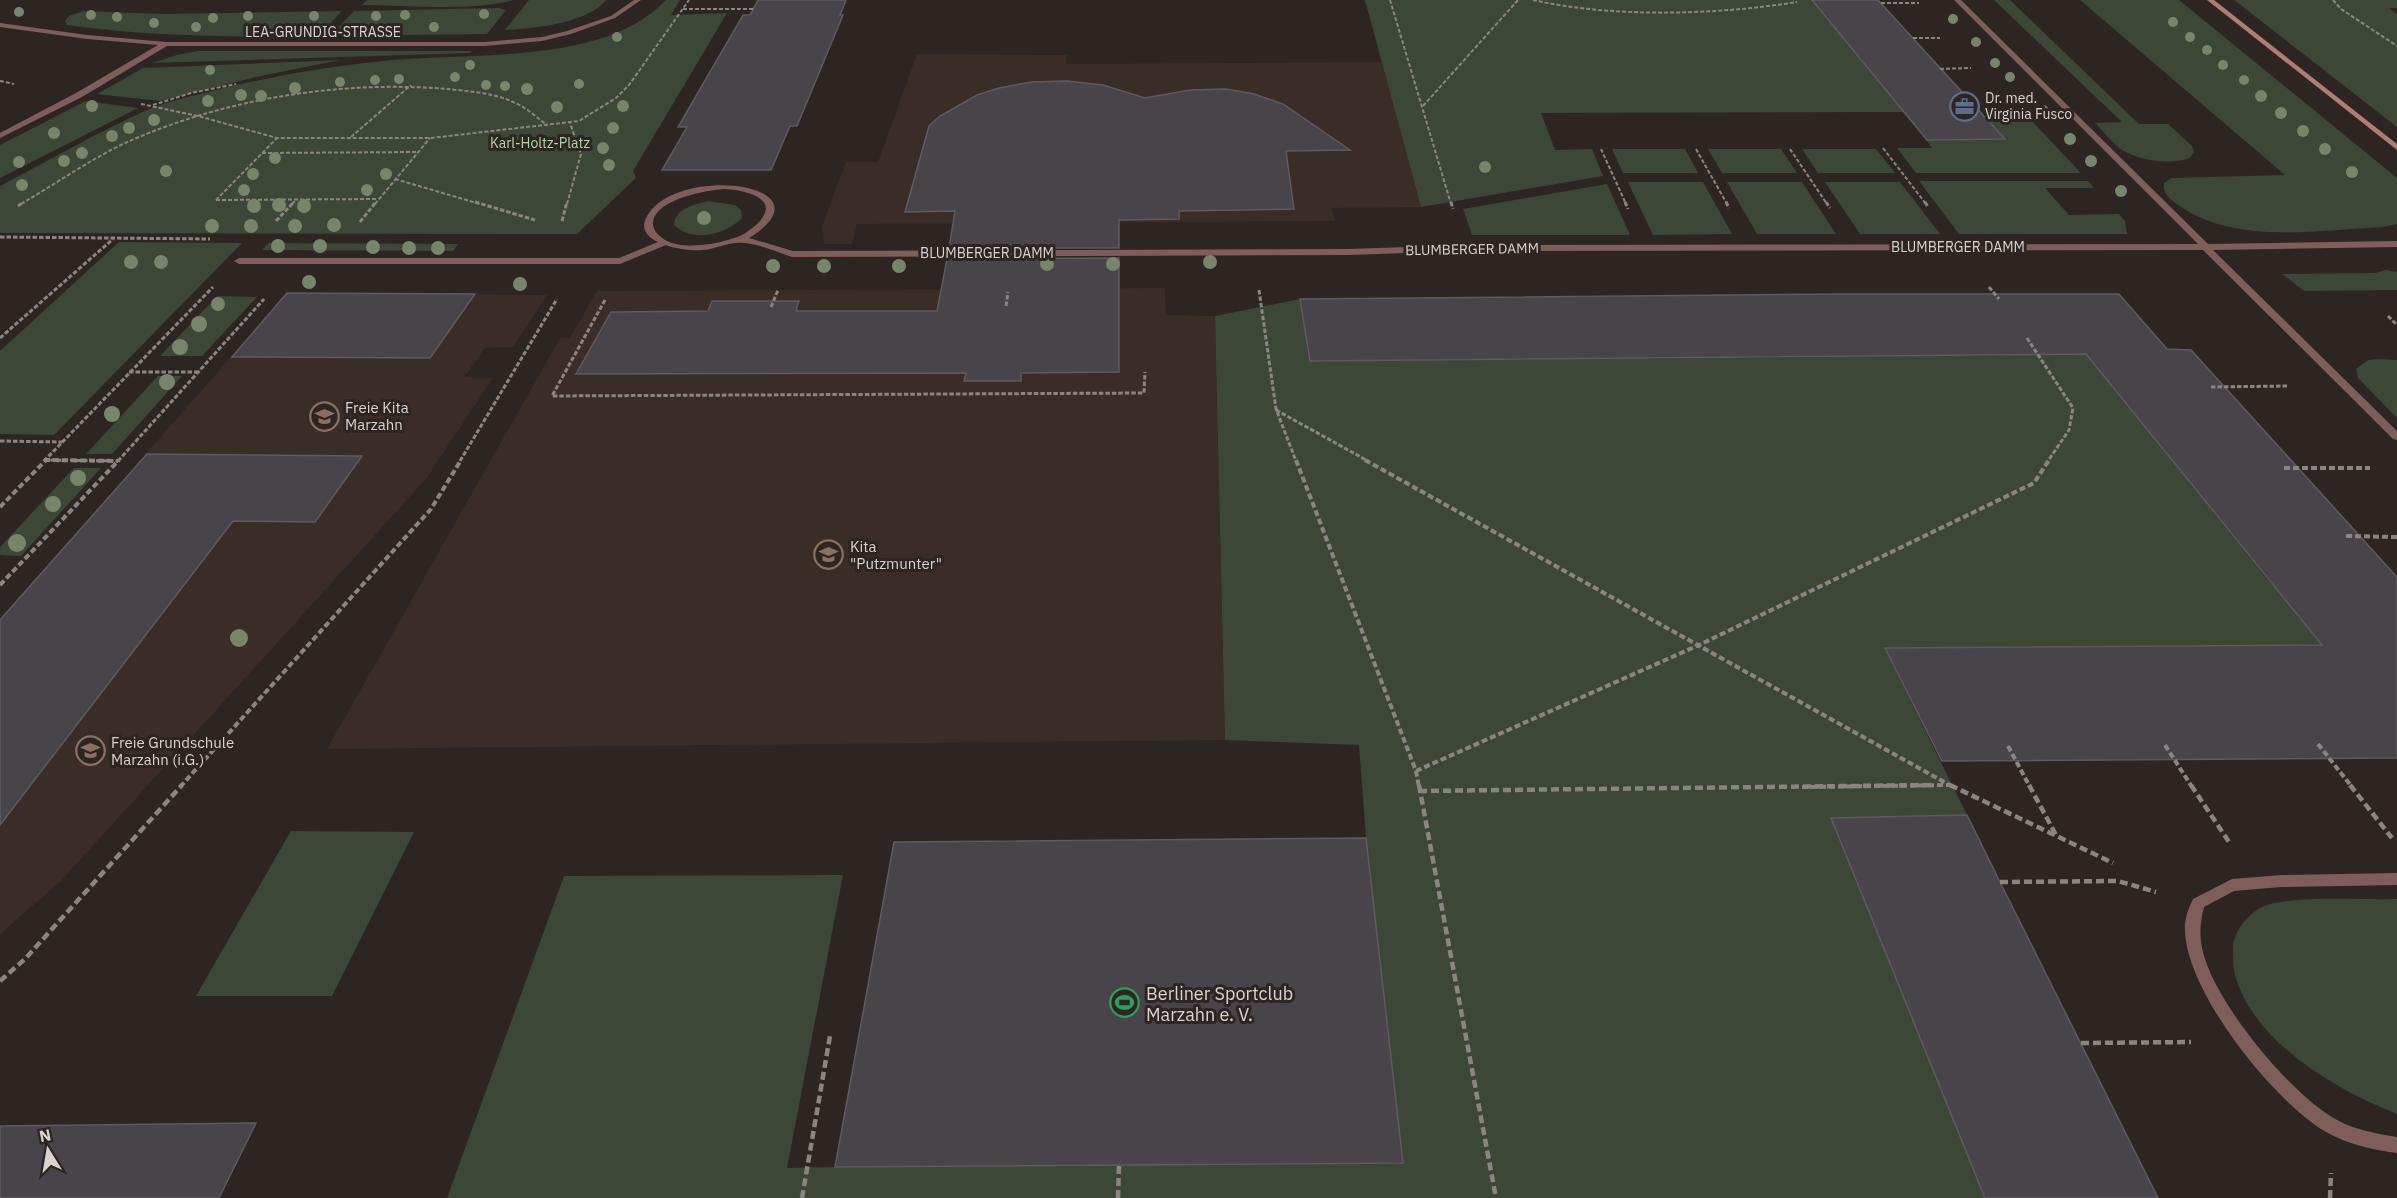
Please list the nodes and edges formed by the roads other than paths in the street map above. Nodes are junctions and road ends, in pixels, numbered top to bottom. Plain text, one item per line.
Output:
1 (638, 0) edge
2 (1957, 0) edge
3 (2210, 0) edge
4 (0, 25) edge
5 (166, 44) junction
6 (0, 136) edge
7 (2397, 148) edge
8 (741, 239) junction
9 (663, 243) junction
10 (2397, 244) edge
11 (2206, 247) junction
12 (239, 261) road end
13 (2397, 437) edge
14 (2397, 879) edge
15 (2397, 1145) edge

1 - 5 street, LEA-GRUNDIG-STRASSE
2 - 11 street
3 - 7 main road
4 - 5 street, LEA-GRUNDIG-STRASSE
5 - 6 street
8 - 9 street, BLUMBERGER DAMM
8 - 9 street, BLUMBERGER DAMM
8 - 11 street, BLUMBERGER DAMM
9 - 12 street
10 - 11 street, BLUMBERGER DAMM
11 - 13 street
14 - 15 street

